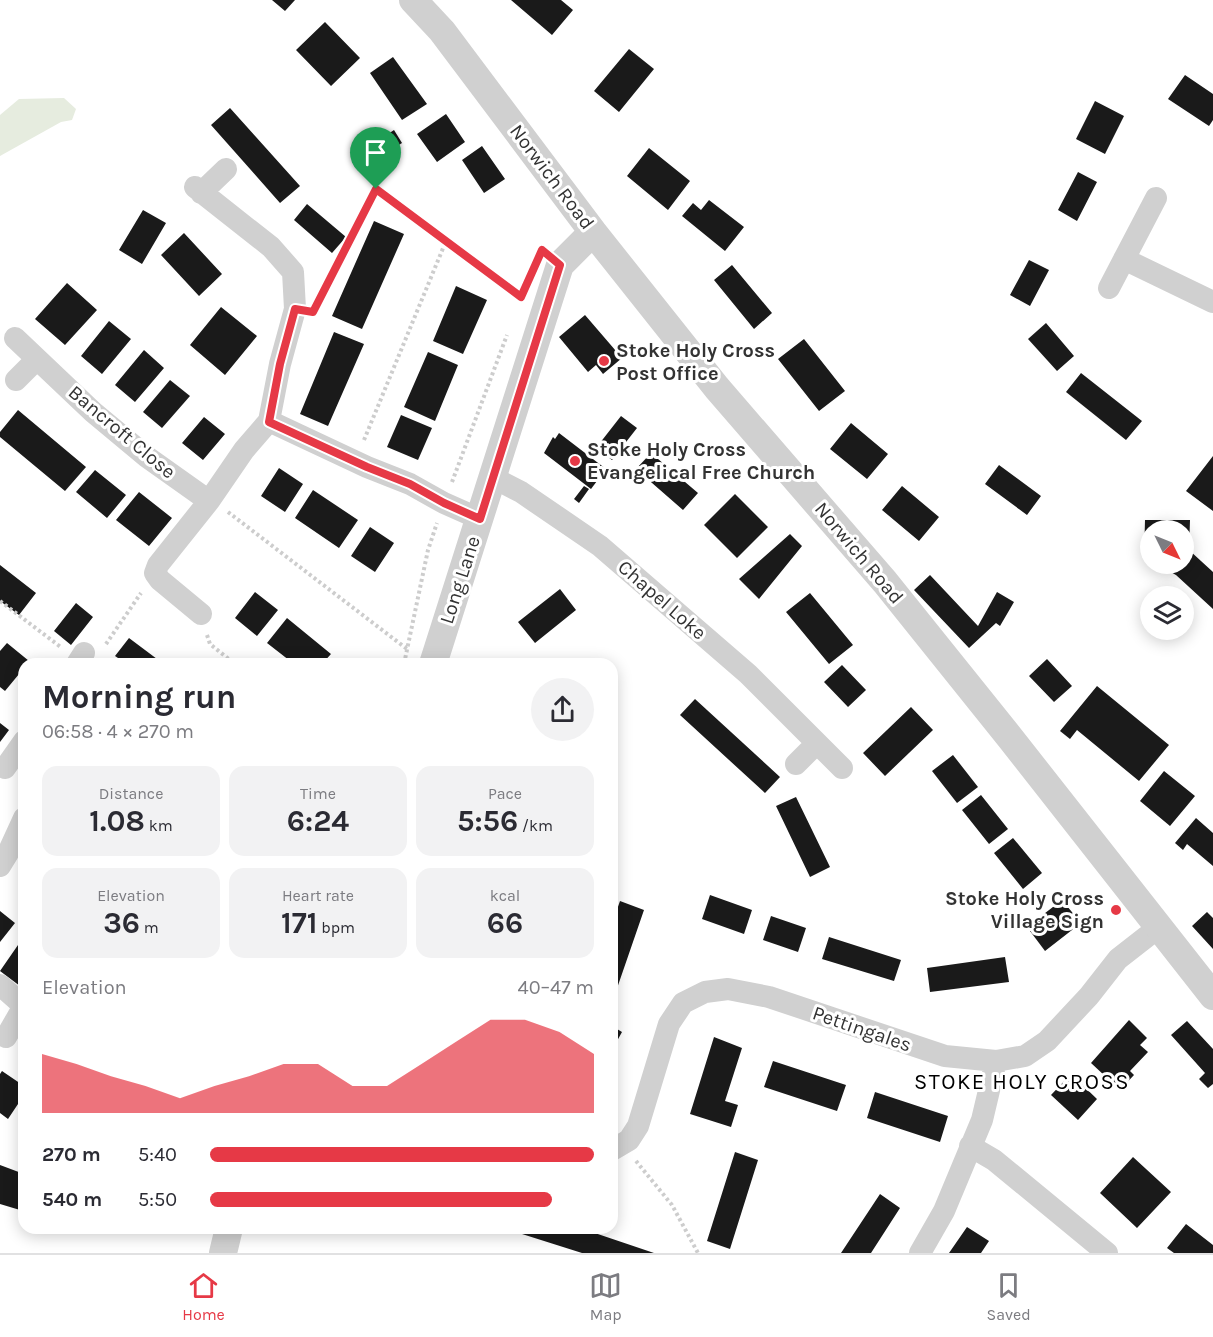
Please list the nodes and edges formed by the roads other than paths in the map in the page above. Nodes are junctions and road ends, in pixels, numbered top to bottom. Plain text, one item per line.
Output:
1 (413, 0) edge
2 (226, 169) dead end
3 (1156, 198) dead end
4 (593, 232) junction
5 (1124, 259) junction
6 (1109, 288) dead end
7 (1213, 302) edge
8 (15, 338) dead end
9 (37, 359) junction
10 (16, 380) dead end
11 (269, 422) junction
12 (492, 477) junction
13 (209, 501) junction
14 (480, 519) junction
15 (201, 614) road end
16 (435, 658) edge
17 (817, 743) junction
18 (18, 753) edge
19 (796, 764) dead end
20 (842, 768) dead end
21 (10, 769) edge
22 (18, 831) edge
23 (0, 866) edge
24 (1159, 927) junction
25 (0, 985) edge
26 (1213, 996) edge
27 (18, 1001) edge
28 (18, 1016) edge
29 (6, 1037) dead end
30 (996, 1061) junction
31 (618, 1146) edge
32 (970, 1146) junction
33 (228, 1234) edge
34 (223, 1253) edge
35 (920, 1253) edge
36 (1107, 1253) edge

1 - 4 street, Norwich Road
2 - 11 street
3 - 5 street
4 - 12 street, Long Lane
4 - 24 street, Norwich Road
5 - 6 street
5 - 7 street
8 - 9 street, Bancroft Close
9 - 10 street
9 - 13 street, Bancroft Close
11 - 13 street
11 - 14 street
12 - 14 street, Long Lane
12 - 17 street, Chapel Loke
13 - 15 street
14 - 16 street, Long Lane
17 - 19 street
17 - 20 street, Chapel Loke
18 - 21 street
22 - 23 street
24 - 26 street, Norwich Road
24 - 30 street, Pettingales
25 - 27 street
28 - 29 street
30 - 31 street, Pettingales
30 - 32 street
32 - 35 street
32 - 36 street
33 - 34 street

